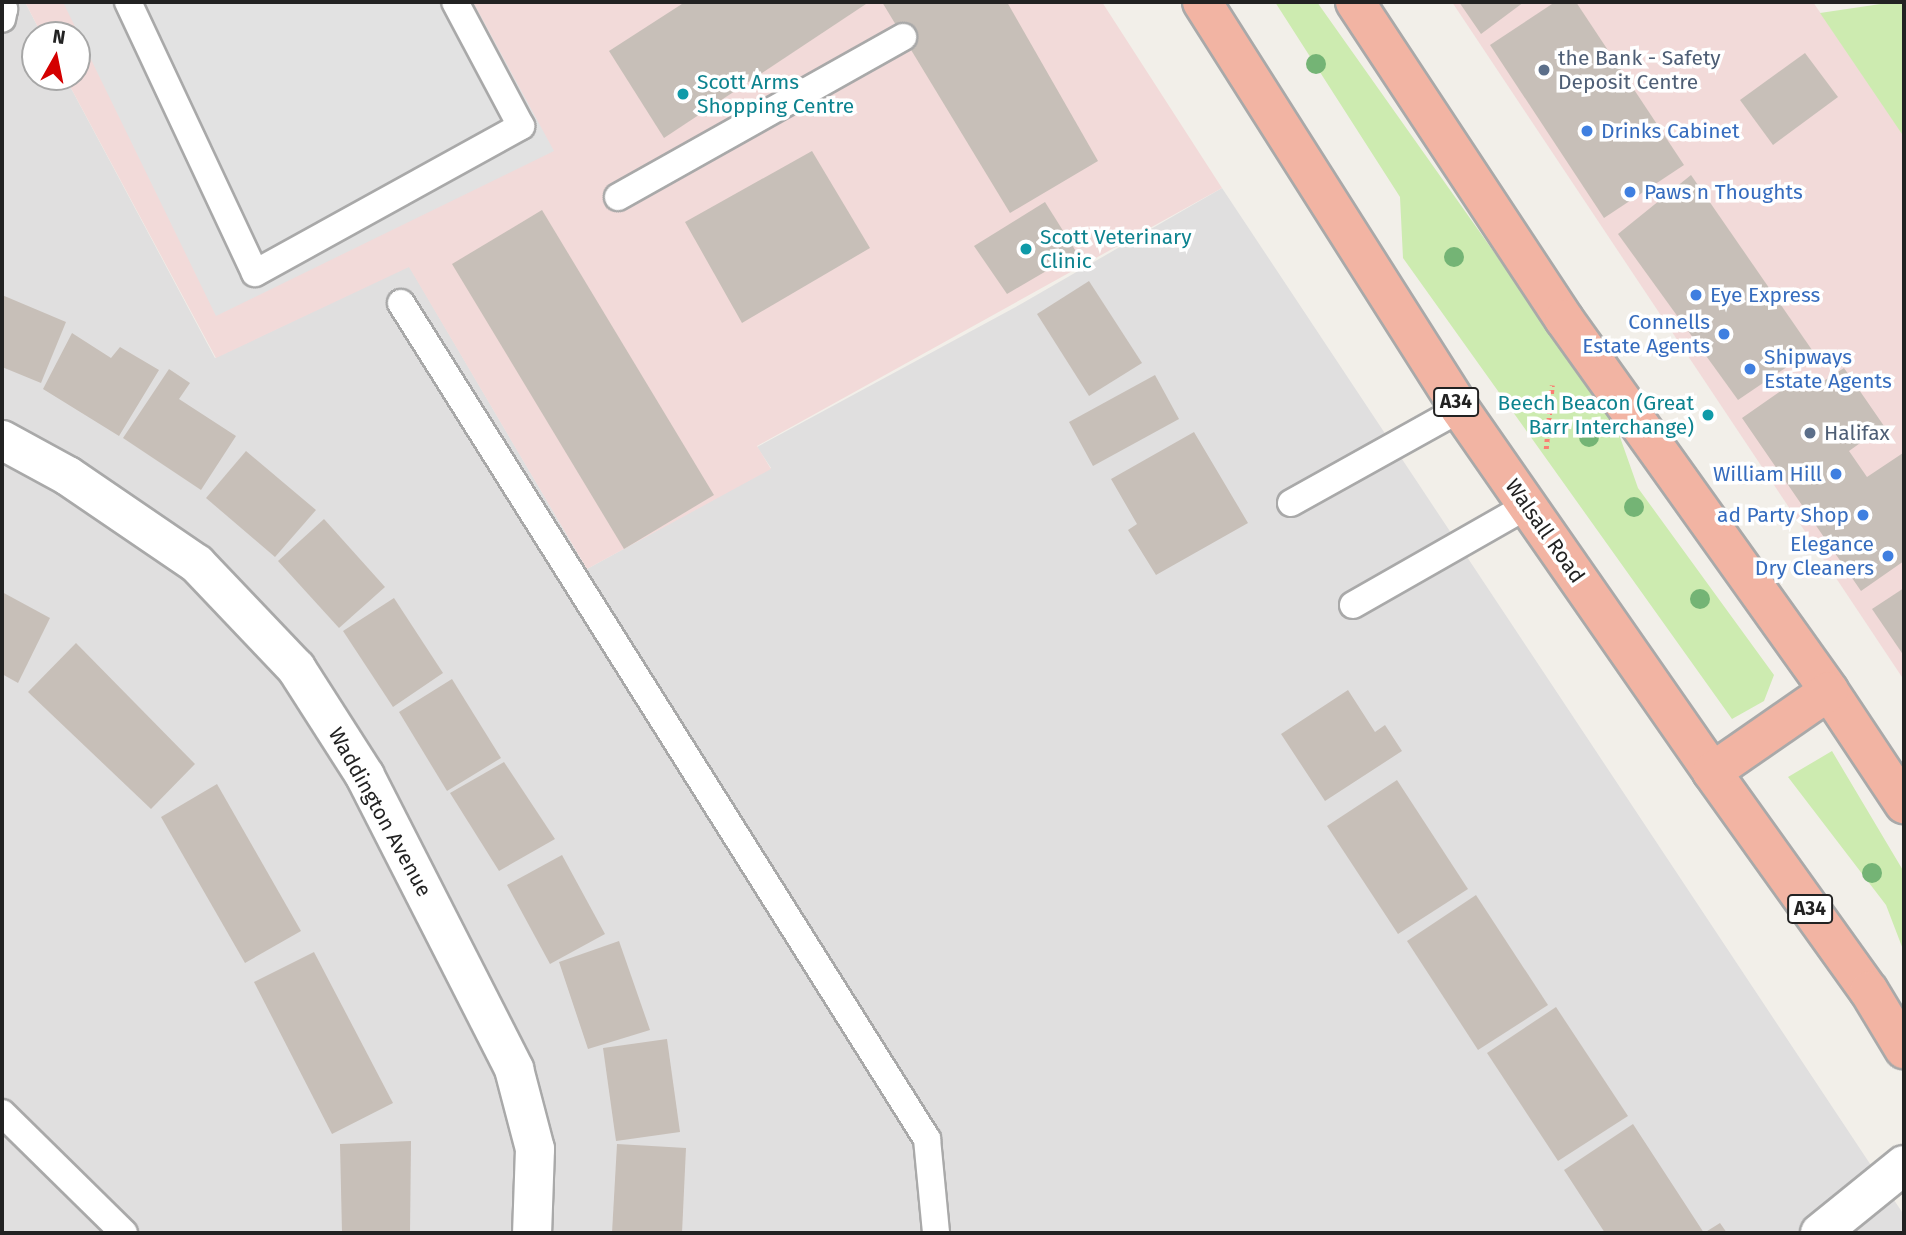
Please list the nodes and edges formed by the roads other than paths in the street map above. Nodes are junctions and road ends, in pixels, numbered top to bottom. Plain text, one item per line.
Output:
1 (128, 2) edge
2 (455, 2) edge
3 (1354, 2) edge
4 (2, 6) edge
5 (1211, 8) edge
6 (2, 19) edge
7 (903, 37) dead end
8 (618, 197) dead end
9 (401, 303) dead end
10 (1460, 409) junction
11 (2, 440) edge
12 (1524, 499) junction
13 (1291, 503) dead end
14 (1353, 605) dead end
15 (1829, 691) junction
16 (1712, 772) junction
17 (1904, 804) edge
18 (1904, 1049) edge
19 (2, 1113) edge
20 (1904, 1165) edge
21 (124, 1233) edge
22 (532, 1233) edge
23 (936, 1233) edge
24 (1820, 1233) edge

1 - 2 lane
3 - 15 highway
4 - 6 lane
5 - 10 highway, Walsall Road / A34
7 - 8 lane
9 - 23 lane
10 - 12 highway, Walsall Road / A34
10 - 13 lane
11 - 22 street, Waddington Avenue
12 - 14 lane
12 - 16 highway, Walsall Road / A34
15 - 16 highway
15 - 17 highway
16 - 18 highway, Walsall Road / A34
19 - 21 lane
20 - 24 street

